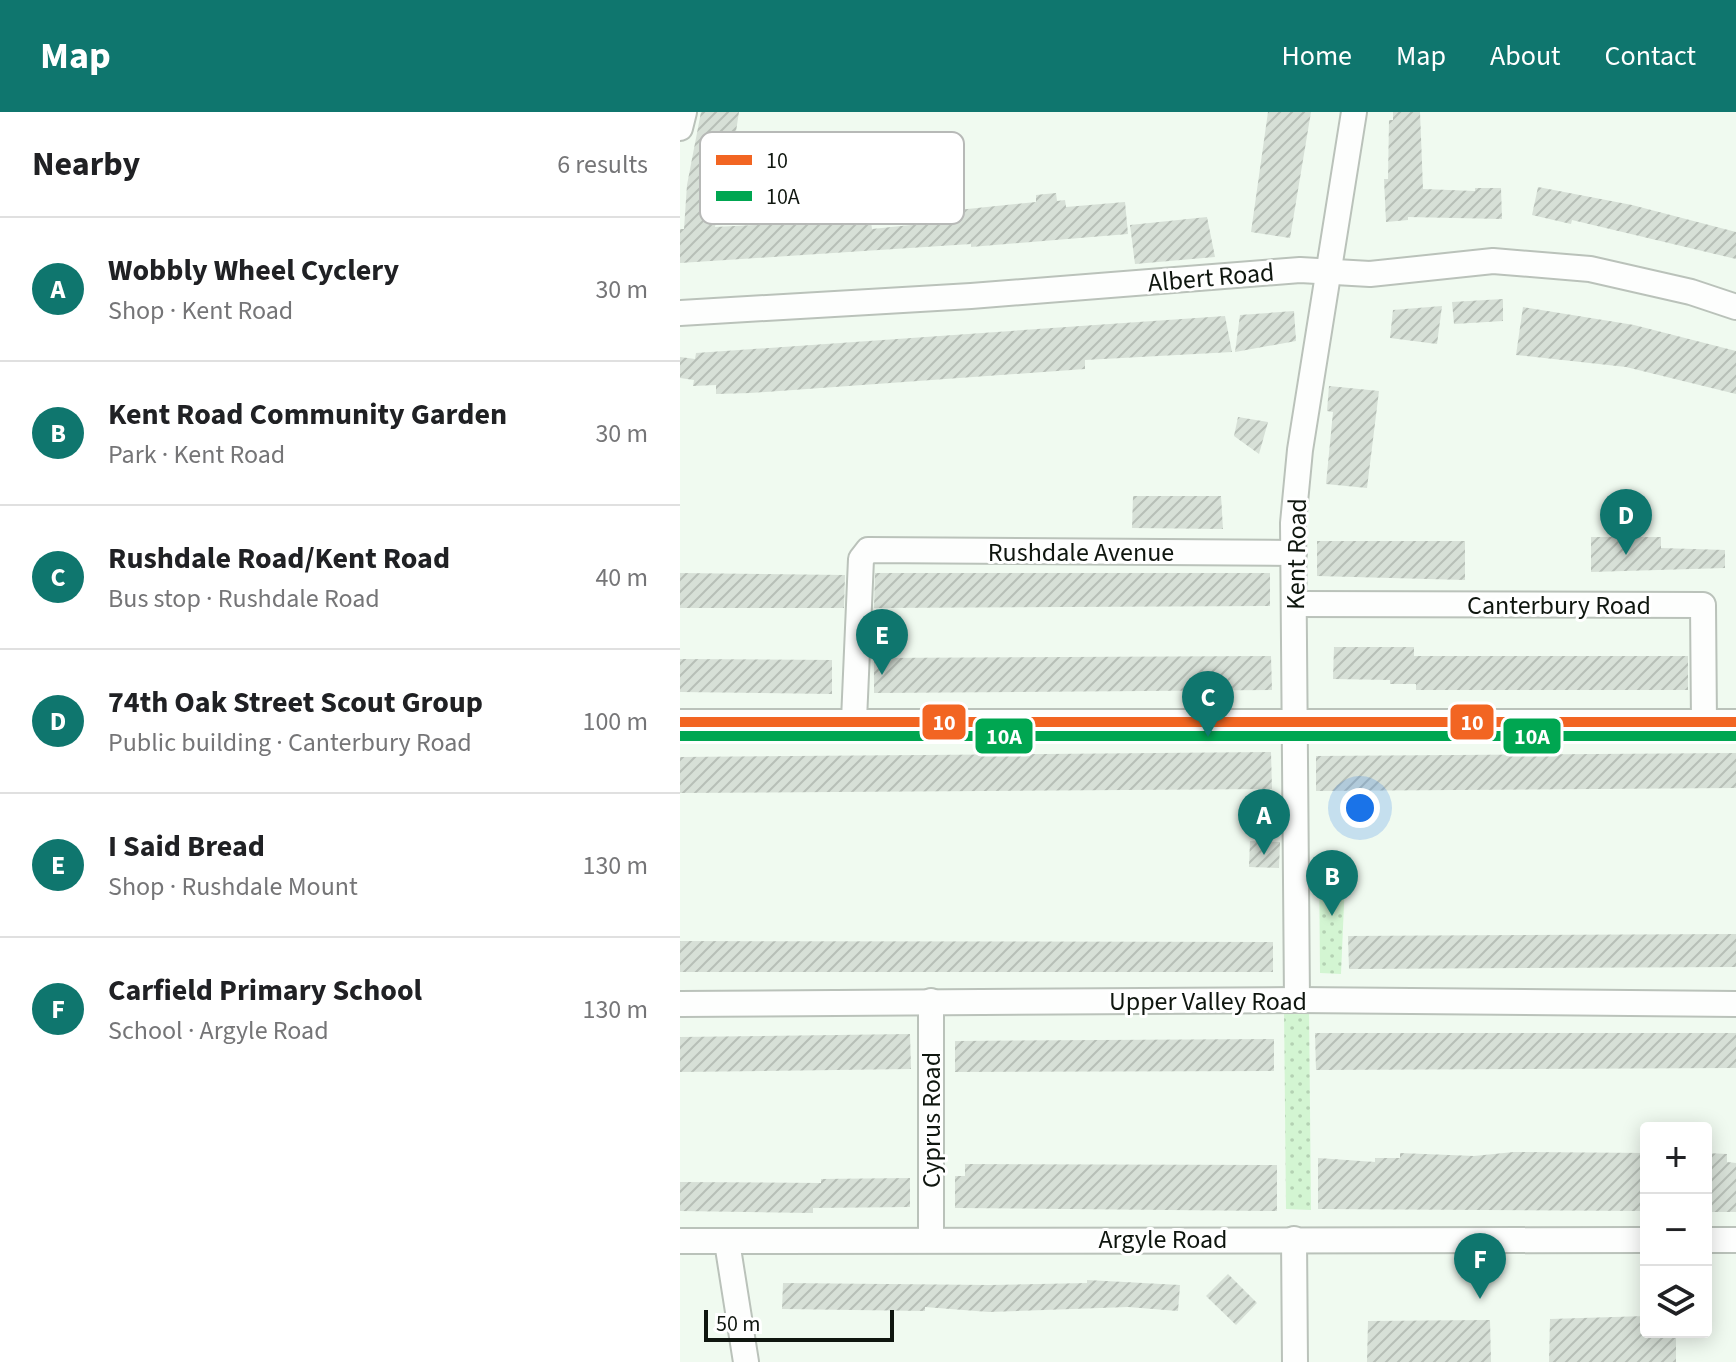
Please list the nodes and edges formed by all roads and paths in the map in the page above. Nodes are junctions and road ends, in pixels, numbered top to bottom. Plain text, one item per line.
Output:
1 (684, 112) edge
2 (1354, 112) edge
3 (680, 128) edge
4 (1330, 272) junction
5 (1736, 307) edge
6 (680, 313) edge
7 (1294, 553) junction
8 (1295, 604) junction
9 (854, 720) junction
10 (1295, 720) junction
11 (680, 722) edge
12 (1736, 722) edge
13 (1704, 723) junction
14 (1297, 1000) junction
15 (931, 1001) junction
16 (680, 1004) edge
17 (1736, 1004) edge
18 (931, 1239) junction
19 (1294, 1239) junction
20 (1640, 1240) edge
21 (1712, 1240) edge
22 (1736, 1240) edge
23 (680, 1241) edge
24 (727, 1242) junction
25 (746, 1362) edge
26 (1295, 1362) edge

1 - 3 street
2 - 4 street, Kent Road
4 - 5 street, Albert Road
4 - 6 street, Albert Road
4 - 7 street, Kent Road
7 - 8 street, Kent Road
7 - 9 street, Rushdale Avenue
8 - 10 street, Kent Road
8 - 13 street, Canterbury Road
9 - 10 street
9 - 11 street
10 - 13 street
10 - 14 street, Kent Road
12 - 13 street
14 - 15 street, Upper Valley Road
14 - 17 street, Upper Valley Road
15 - 16 street, Upper Valley Road
15 - 18 street, Cyprus Road
18 - 19 street, Argyle Road
18 - 24 street, Argyle Road
19 - 20 street, Argyle Road
19 - 26 street
21 - 22 street
23 - 24 street, Argyle Road
24 - 25 street

